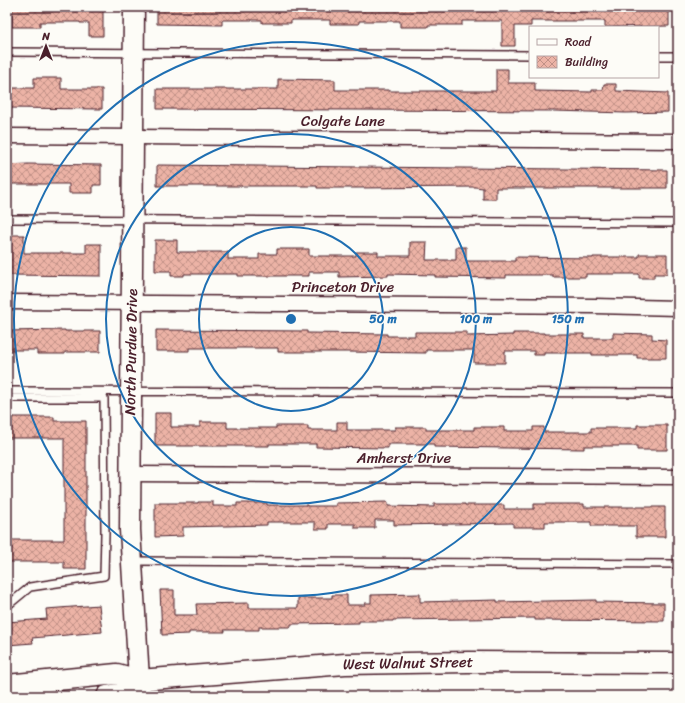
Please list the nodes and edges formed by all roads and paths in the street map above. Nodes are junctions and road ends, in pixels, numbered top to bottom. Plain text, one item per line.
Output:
1 (134, 7) edge
2 (7, 52) edge
3 (133, 53) junction
4 (529, 56) edge
5 (659, 56) edge
6 (678, 56) edge
7 (7, 136) edge
8 (132, 137) junction
9 (678, 141) edge
10 (7, 220) edge
11 (132, 220) junction
12 (678, 223) edge
13 (7, 302) edge
14 (132, 303) junction
15 (678, 308) edge
16 (7, 391) edge
17 (131, 391) junction
18 (678, 393) edge
19 (7, 398) edge
20 (130, 474) junction
21 (678, 477) edge
22 (132, 561) junction
23 (678, 564) edge
24 (7, 606) edge
25 (678, 662) edge
26 (7, 685) edge
27 (139, 688) edge
28 (107, 696) edge

1 - 3 main road, North Purdue Drive
2 - 3 lane
3 - 4 lane
3 - 8 main road, North Purdue Drive
5 - 6 lane
7 - 8 street, Colgate Lane
8 - 9 street, Colgate Lane
8 - 11 main road, North Purdue Drive
10 - 11 lane
11 - 12 lane
11 - 14 main road, North Purdue Drive
13 - 14 street, Princeton Drive
14 - 15 street, Princeton Drive
14 - 17 main road, North Purdue Drive
16 - 17 lane
17 - 18 lane
17 - 20 main road, North Purdue Drive
19 - 24 lane
20 - 21 street, Amherst Drive
20 - 22 main road, North Purdue Drive
22 - 23 lane
22 - 27 main road, North Purdue Drive
25 - 27 main road, West Walnut Street
26 - 27 main road, West Walnut Street
27 - 28 main road

